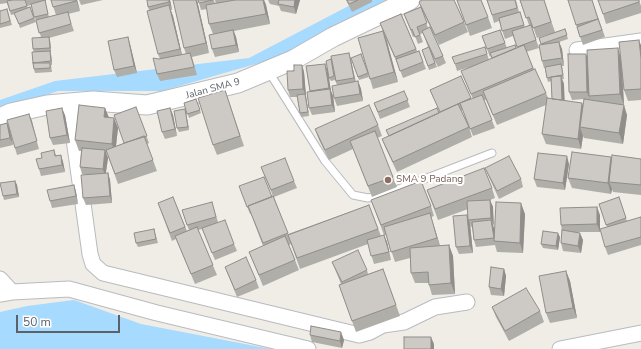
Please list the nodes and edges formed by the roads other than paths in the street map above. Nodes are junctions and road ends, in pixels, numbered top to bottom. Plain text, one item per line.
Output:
1 (410, 0) edge
2 (641, 41) edge
3 (577, 50) dead end
4 (269, 71) junction
5 (69, 103) junction
6 (0, 118) edge
7 (492, 153) dead end
8 (0, 279) edge
9 (6, 293) edge
10 (467, 302) dead end
11 (641, 333) edge
12 (308, 349) edge
13 (560, 349) edge

1 - 4 street, Jalan SMA 9
2 - 3 street
4 - 5 street, Jalan SMA 9
4 - 7 lane
5 - 6 street, Jalan SMA 9
5 - 10 street
8 - 9 street
9 - 12 street
11 - 13 street

